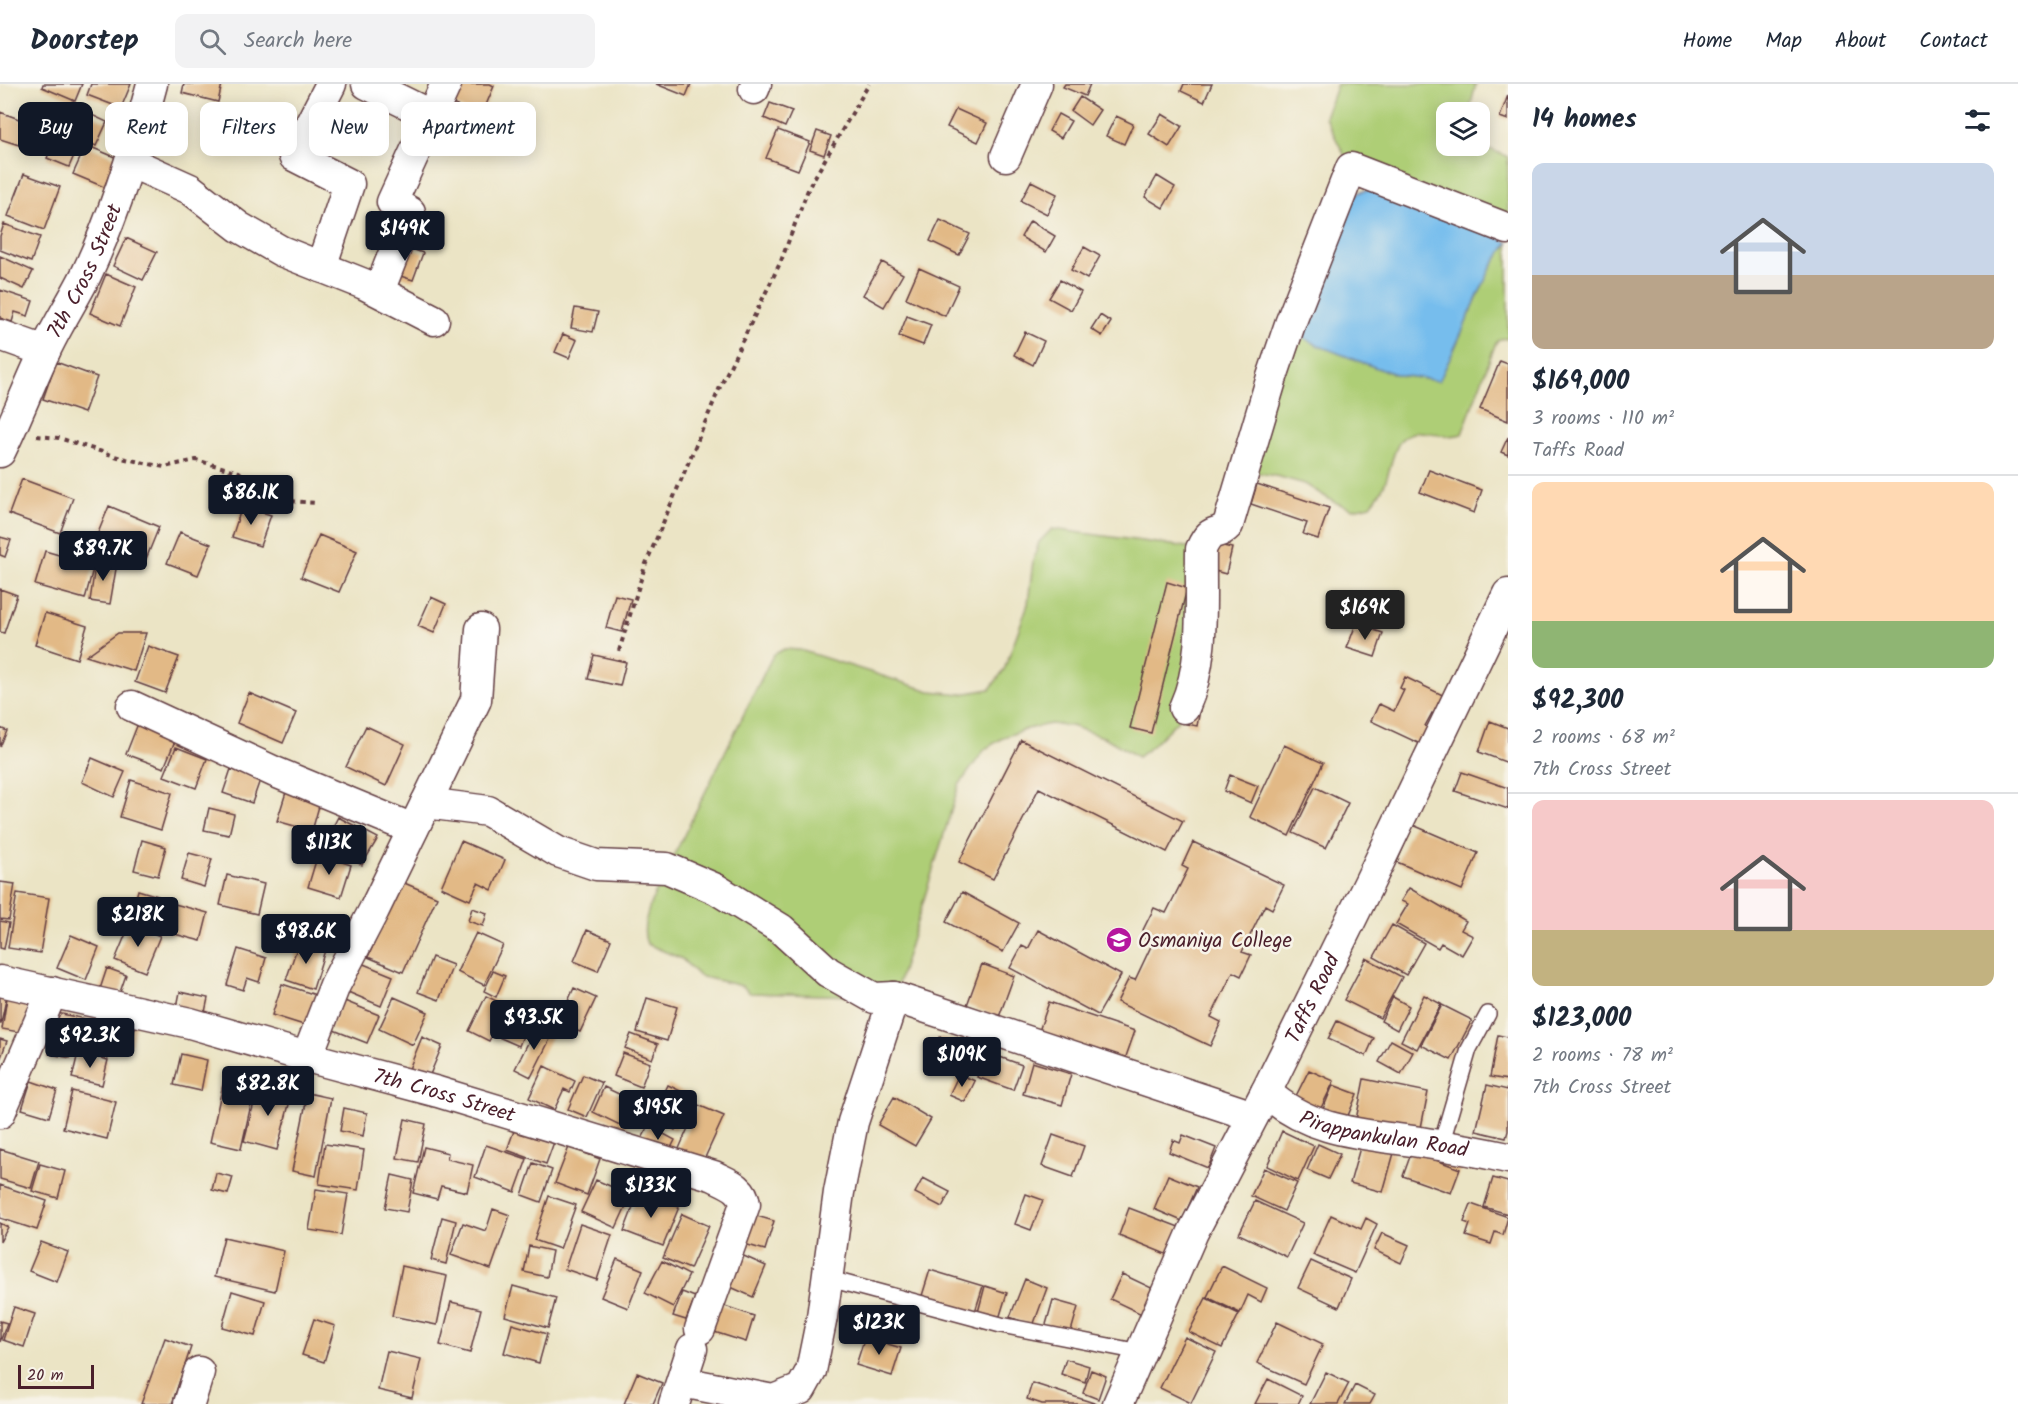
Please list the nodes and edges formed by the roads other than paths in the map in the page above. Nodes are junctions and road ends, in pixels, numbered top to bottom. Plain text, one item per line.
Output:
1 (152, 84) edge
2 (331, 84) edge
3 (367, 84) edge
4 (446, 84) edge
5 (1037, 84) edge
6 (404, 102) edge
7 (438, 102) edge
8 (413, 156) edge
9 (1006, 156) dead end
10 (130, 162) junction
11 (1508, 229) edge
12 (321, 267) junction
13 (379, 291) junction
14 (434, 320) dead end
15 (0, 335) edge
16 (45, 351) junction
17 (5, 442) edge
18 (1508, 594) edge
19 (481, 629) dead end
20 (132, 706) dead end
21 (1184, 708) dead end
22 (426, 803) junction
23 (413, 829) junction
24 (0, 981) edge
25 (52, 992) junction
26 (894, 997) junction
27 (1488, 1014) dead end
28 (307, 1057) junction
29 (1259, 1104) junction
30 (0, 1113) edge
31 (1441, 1145) junction
32 (1508, 1158) edge
33 (826, 1278) junction
34 (1140, 1352) junction
35 (199, 1372) dead end
36 (678, 1393) edge
37 (189, 1404) edge
38 (1118, 1404) edge

1 - 10 street, 7th Cross Street
2 - 12 street
3 - 6 street
4 - 7 street
5 - 9 street
8 - 13 street
10 - 12 street
10 - 16 street, 7th Cross Street
11 - 21 street
12 - 13 street
13 - 14 street
15 - 16 street
16 - 17 street, 7th Cross Street
18 - 29 street, Taffs Road
19 - 22 street
20 - 23 street
22 - 23 street
22 - 26 street
23 - 28 street
24 - 25 street, 7th Cross Street
25 - 28 street, 7th Cross Street
25 - 30 street
26 - 29 street
26 - 33 street
27 - 31 lane
28 - 36 street, 7th Cross Street
29 - 31 street, Pirappankulan Road
29 - 34 street, Taffs Road
31 - 32 street, Pirappankulan Road
33 - 34 lane
33 - 36 street
34 - 38 street, Taffs Road
35 - 37 street

